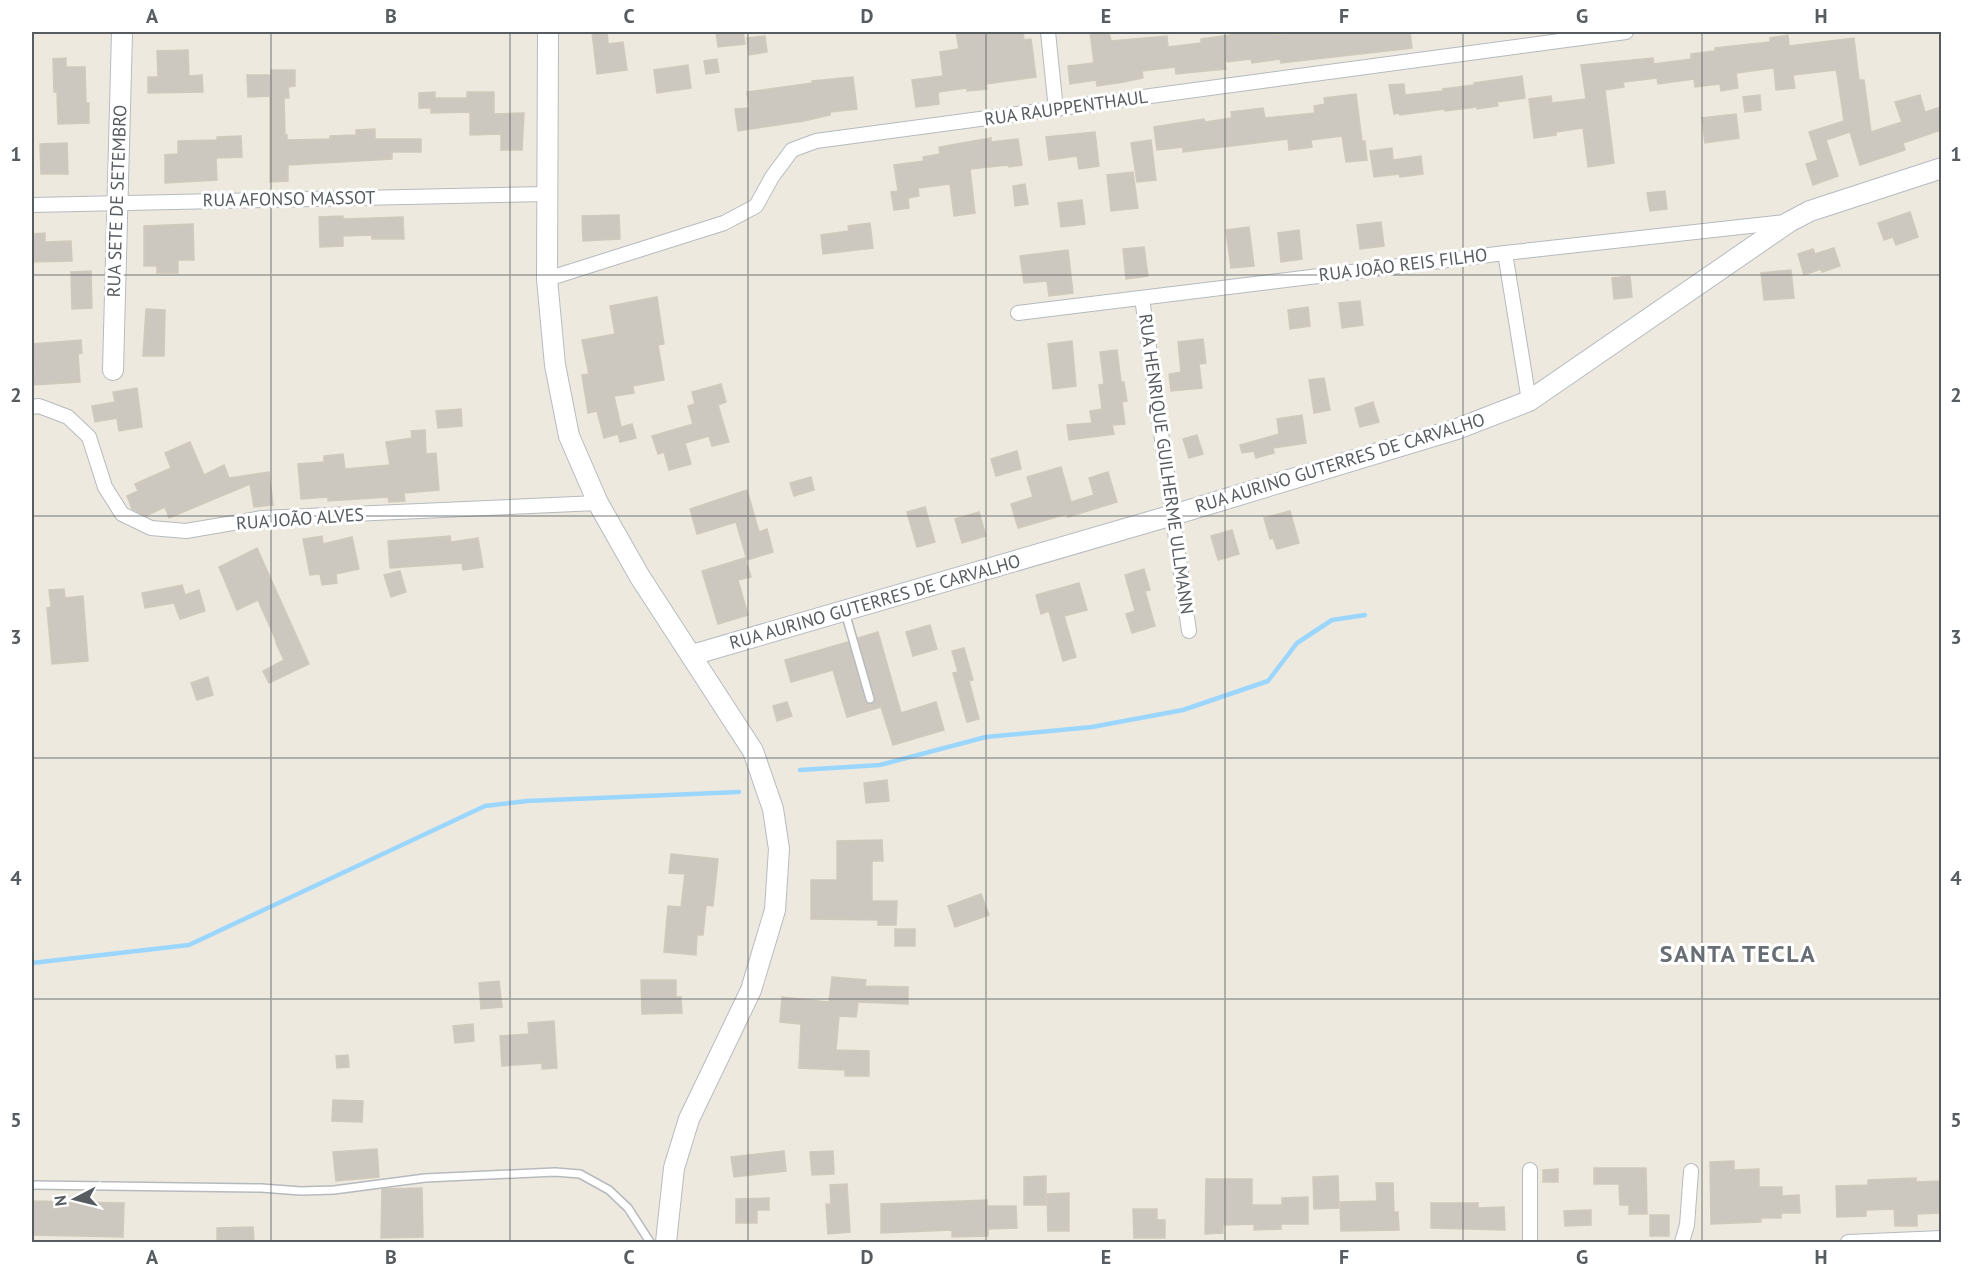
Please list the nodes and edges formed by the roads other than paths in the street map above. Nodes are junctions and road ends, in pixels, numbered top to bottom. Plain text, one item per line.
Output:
1 (122, 32) edge
2 (548, 32) edge
3 (1048, 32) edge
4 (1626, 32) edge
5 (1056, 110) junction
6 (1941, 168) edge
7 (546, 194) junction
8 (117, 203) junction
9 (32, 205) edge
10 (1789, 222) junction
11 (1505, 253) junction
12 (547, 279) junction
13 (1142, 298) junction
14 (1018, 313) dead end
15 (113, 370) dead end
16 (1529, 401) junction
17 (32, 407) edge
18 (597, 503) junction
19 (1173, 515) junction
20 (845, 610) junction
21 (1190, 631) dead end
22 (692, 655) junction
23 (870, 699) dead end
24 (1530, 1170) dead end
25 (1691, 1171) dead end
26 (32, 1185) edge
27 (1941, 1238) edge
28 (650, 1242) edge
29 (666, 1242) edge
30 (1530, 1242) edge
31 (1682, 1242) edge
32 (1848, 1242) edge

1 - 8 street, RUA SETE DE SETEMBRO
2 - 7 street
3 - 5 street
4 - 5 street, RUA RAUPPENTHAUL
5 - 12 street, RUA RAUPPENTHAUL
6 - 10 street, RUA AURINO GUTERRES DE CARVALHO
7 - 8 street, RUA AFONSO MASSOT
7 - 12 street
8 - 9 street, RUA AFONSO MASSOT
8 - 15 street, RUA SETE DE SETEMBRO
10 - 11 street, RUA JOÃO REIS FILHO
10 - 16 street, RUA AURINO GUTERRES DE CARVALHO
11 - 13 street, RUA JOÃO REIS FILHO
11 - 16 street
12 - 18 street
13 - 14 street, RUA JOÃO REIS FILHO
13 - 19 street, RUA HENRIQUE GUILHERME ULLMANN
16 - 19 street, RUA AURINO GUTERRES DE CARVALHO
17 - 18 street, RUA JOÃO ALVES
18 - 22 street
19 - 20 street, RUA AURINO GUTERRES DE CARVALHO
19 - 21 street, RUA HENRIQUE GUILHERME ULLMANN
20 - 22 street, RUA AURINO GUTERRES DE CARVALHO
20 - 23 lane
22 - 29 street
24 - 30 street
25 - 31 street
26 - 28 lane
27 - 32 street

